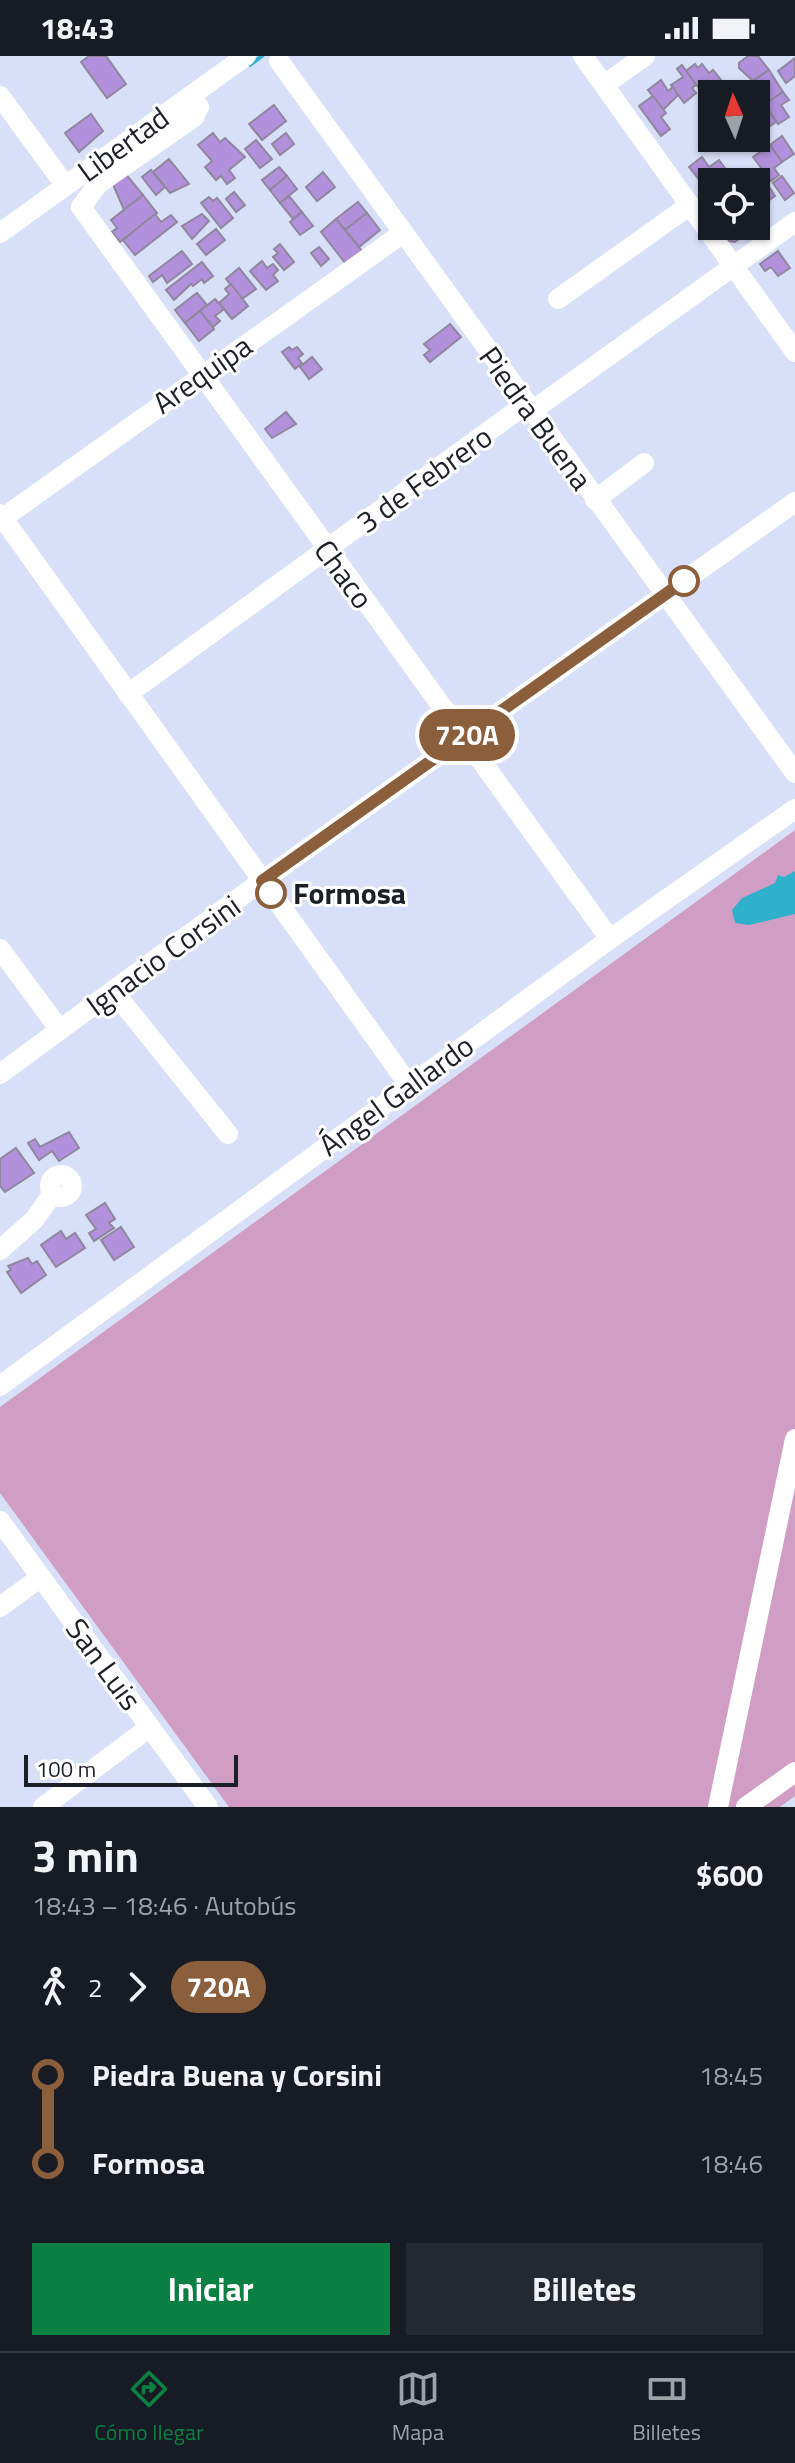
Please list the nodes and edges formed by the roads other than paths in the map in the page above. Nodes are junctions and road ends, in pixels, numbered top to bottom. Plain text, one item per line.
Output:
1 (246, 56) edge
2 (583, 56) edge
3 (645, 56) edge
4 (279, 61) dead end
5 (604, 85) junction
6 (0, 96) edge
7 (170, 121) junction
8 (65, 185) junction
9 (690, 205) junction
10 (795, 222) edge
11 (0, 233) edge
12 (403, 233) junction
13 (734, 265) junction
14 (558, 299) dead end
15 (795, 352) edge
16 (200, 375) junction
17 (529, 408) junction
18 (644, 463) dead end
19 (595, 500) junction
20 (795, 502) edge
21 (2, 516) edge
22 (327, 549) junction
23 (664, 594) junction
24 (128, 694) junction
25 (463, 738) junction
26 (795, 773) edge
27 (795, 809) edge
28 (262, 881) junction
29 (610, 939) junction
30 (0, 949) edge
31 (114, 992) junction
32 (60, 1030) junction
33 (0, 1074) edge
34 (409, 1085) junction
35 (228, 1134) dead end
36 (53, 1193) dead end
37 (0, 1250) edge
38 (0, 1386) edge
39 (795, 1439) edge
40 (0, 1521) edge
41 (41, 1577) junction
42 (0, 1607) edge
43 (150, 1727) junction
44 (795, 1772) edge
45 (43, 1807) edge
46 (208, 1807) edge
47 (718, 1807) edge
48 (746, 1807) edge

1 - 7 street, Libertad
2 - 5 street
3 - 5 street
4 - 12 street, Piedra Buena
5 - 9 street
6 - 8 street
7 - 8 street, Libertad
7 - 16 street, Chaco
8 - 11 street, Libertad
9 - 13 street
9 - 14 street
10 - 13 street, 3 de Febrero
12 - 16 street, Arequipa
12 - 17 street, Piedra Buena
13 - 15 street
13 - 17 street, 3 de Febrero
16 - 21 street, Arequipa
16 - 22 street, Chaco
17 - 19 street, Piedra Buena
17 - 22 street, 3 de Febrero
18 - 19 street
19 - 23 street, Piedra Buena
20 - 23 street, Ignacio Corsini
21 - 24 street
22 - 24 street, 3 de Febrero
22 - 25 street, Chaco
23 - 25 street, Ignacio Corsini
23 - 26 street, Piedra Buena
24 - 28 street
25 - 28 street, Ignacio Corsini
25 - 29 street, Chaco
27 - 29 street, Ángel Gallardo
28 - 31 street, Ignacio Corsini
28 - 34 street
29 - 34 street, Ángel Gallardo
30 - 32 street
31 - 32 street, Ignacio Corsini
31 - 35 street
32 - 33 street, Ignacio Corsini
34 - 38 street, Ángel Gallardo
36 - 37 street
39 - 47 street
40 - 41 street, San Luis
41 - 42 street
41 - 43 street, San Luis
43 - 45 street
43 - 46 street, San Luis
44 - 48 street

